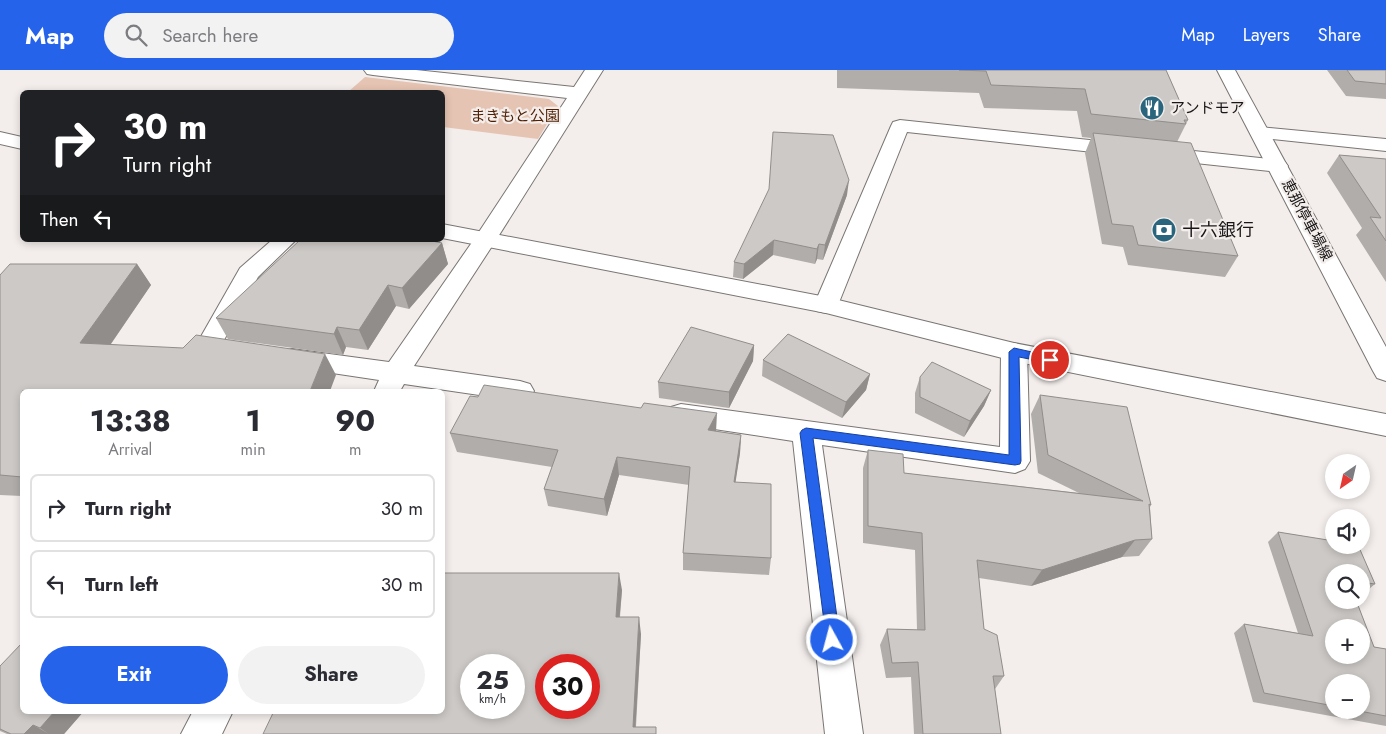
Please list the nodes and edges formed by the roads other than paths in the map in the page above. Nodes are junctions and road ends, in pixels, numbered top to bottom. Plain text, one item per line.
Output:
1 (373, 70) edge
2 (594, 70) edge
3 (1226, 70) edge
4 (579, 93) junction
5 (1260, 133) junction
6 (0, 138) edge
7 (20, 142) edge
8 (1386, 145) edge
9 (1278, 166) junction
10 (445, 232) edge
11 (485, 240) junction
12 (283, 242) edge
13 (826, 305) junction
14 (1014, 352) junction
15 (1386, 371) edge
16 (392, 382) edge
17 (542, 394) edge
18 (660, 411) edge
19 (1386, 425) edge
20 (806, 433) junction
21 (213, 714) edge
22 (200, 734) edge
23 (844, 734) edge

1 - 4 street
2 - 4 street
3 - 5 street, 恵那停車場線
4 - 11 street
5 - 8 street
5 - 9 street, 恵那停車場線
6 - 7 street
9 - 13 street
9 - 15 street, 恵那停車場線
10 - 11 street
11 - 13 street
11 - 16 street
12 - 16 street
13 - 14 street
14 - 19 street
14 - 20 street
16 - 17 street
18 - 20 street
20 - 23 street
21 - 22 street

